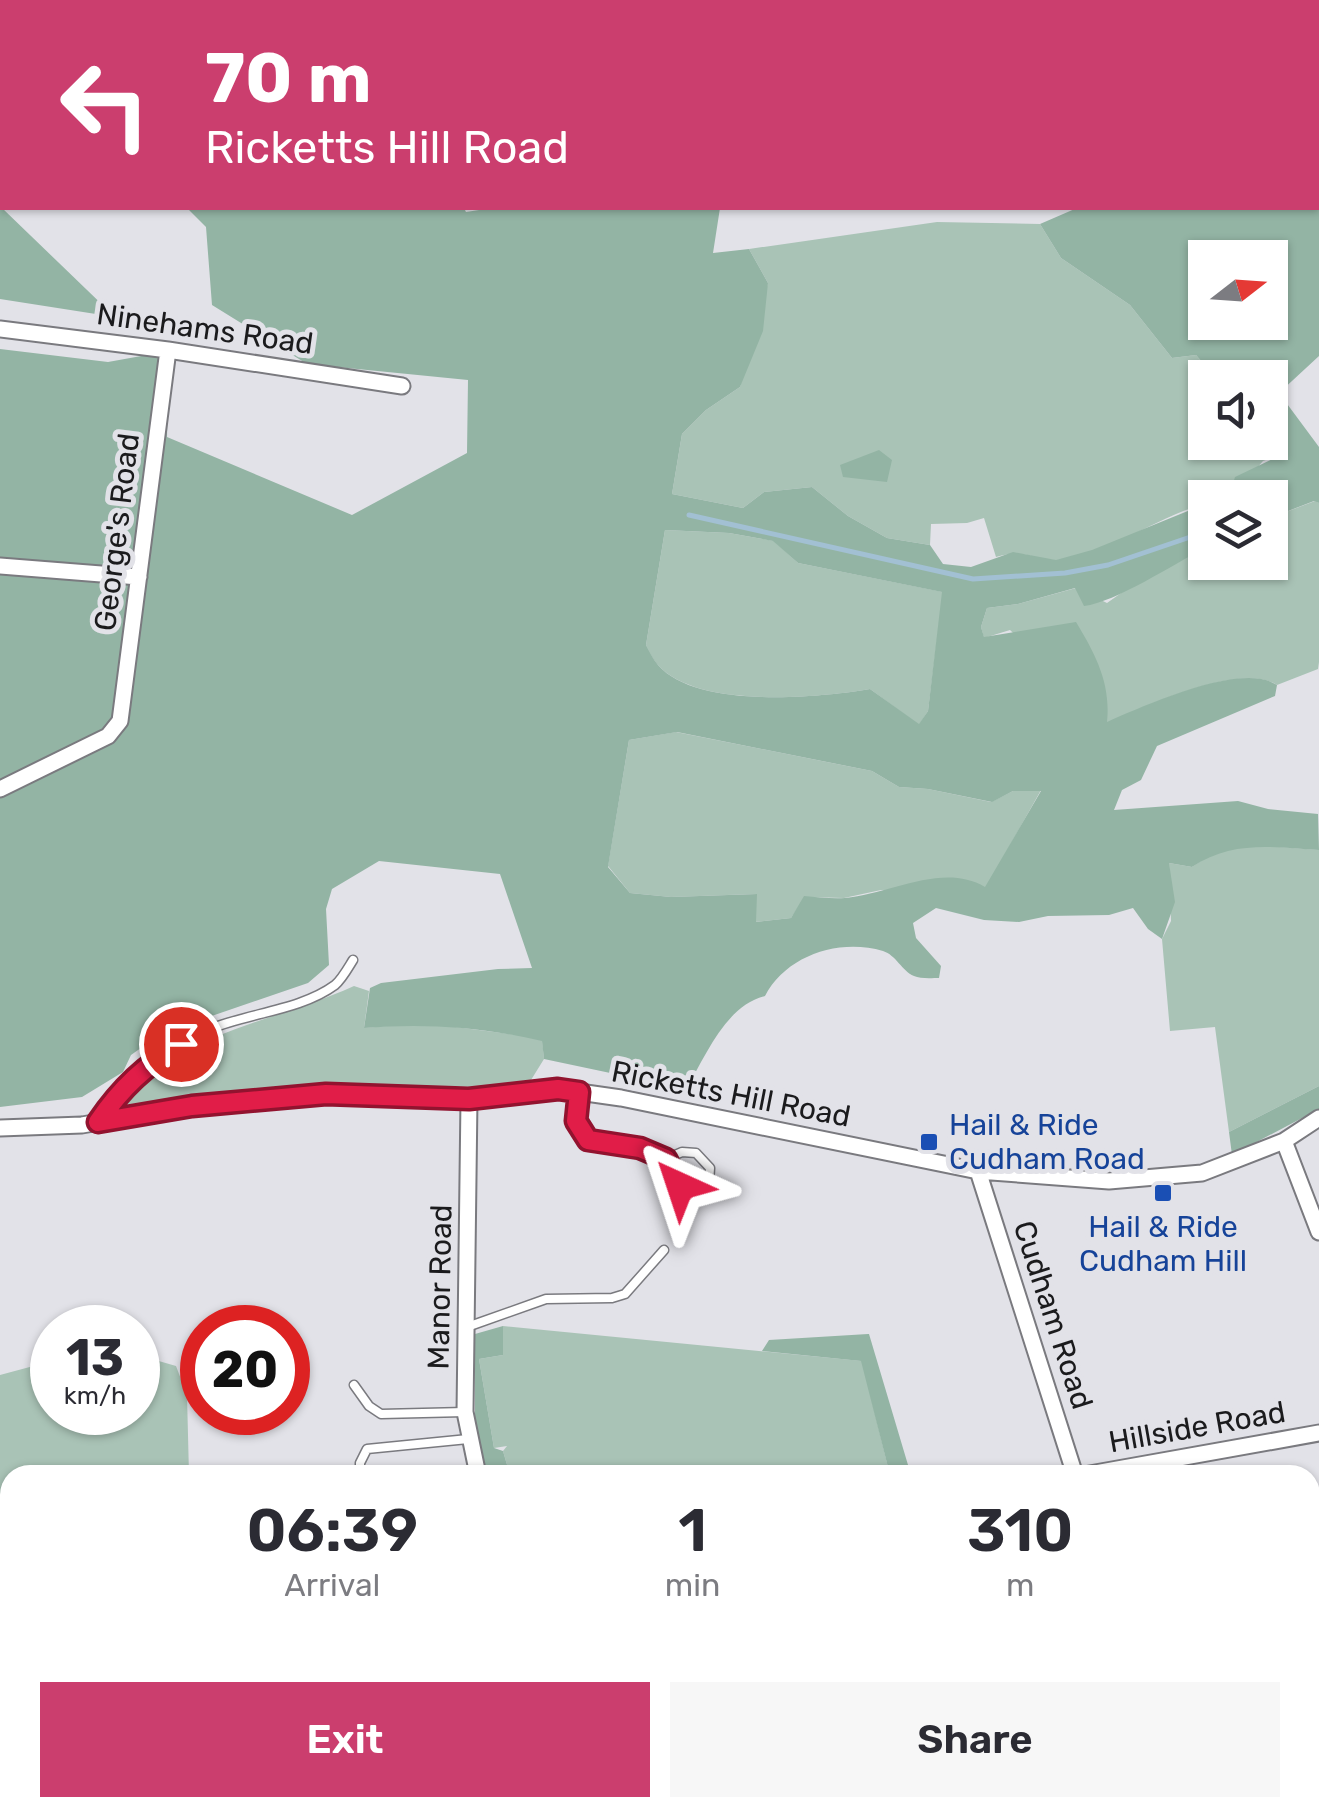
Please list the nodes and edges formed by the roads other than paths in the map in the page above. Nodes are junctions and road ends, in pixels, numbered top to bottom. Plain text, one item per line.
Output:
1 (0, 329) edge
2 (168, 350) junction
3 (402, 386) dead end
4 (0, 566) edge
5 (139, 578) junction
6 (0, 790) edge
7 (353, 960) dead end
8 (579, 1092) junction
9 (469, 1099) junction
10 (1319, 1118) edge
11 (98, 1122) junction
12 (0, 1128) edge
13 (1284, 1141) junction
14 (666, 1159) junction
15 (978, 1171) junction
16 (1319, 1232) edge
17 (664, 1250) dead end
18 (466, 1327) junction
19 (354, 1385) dead end
20 (465, 1412) junction
21 (1319, 1433) edge
22 (468, 1439) junction
23 (360, 1465) edge
24 (475, 1465) edge
25 (1072, 1465) edge
26 (1140, 1465) edge

1 - 2 street, Ninehams Road
2 - 3 street, Ninehams Road
2 - 5 street, George's Road
4 - 5 street
5 - 6 street, George's Road
7 - 11 lane
8 - 9 street, Ricketts Hill Road
8 - 14 lane
8 - 15 street, Ricketts Hill Road
9 - 11 street, Ricketts Hill Road
9 - 18 street, Manor Road
10 - 13 street, Ricketts Hill Road
11 - 12 street, Ricketts Hill Road
13 - 15 street, Ricketts Hill Road
13 - 16 street
14 - 14 lane
15 - 25 street, Cudham Road
17 - 18 lane
18 - 20 street, Manor Road
19 - 20 lane
20 - 22 street, Manor Road
21 - 26 street, Hillside Road
22 - 23 lane
22 - 24 street, Manor Road

